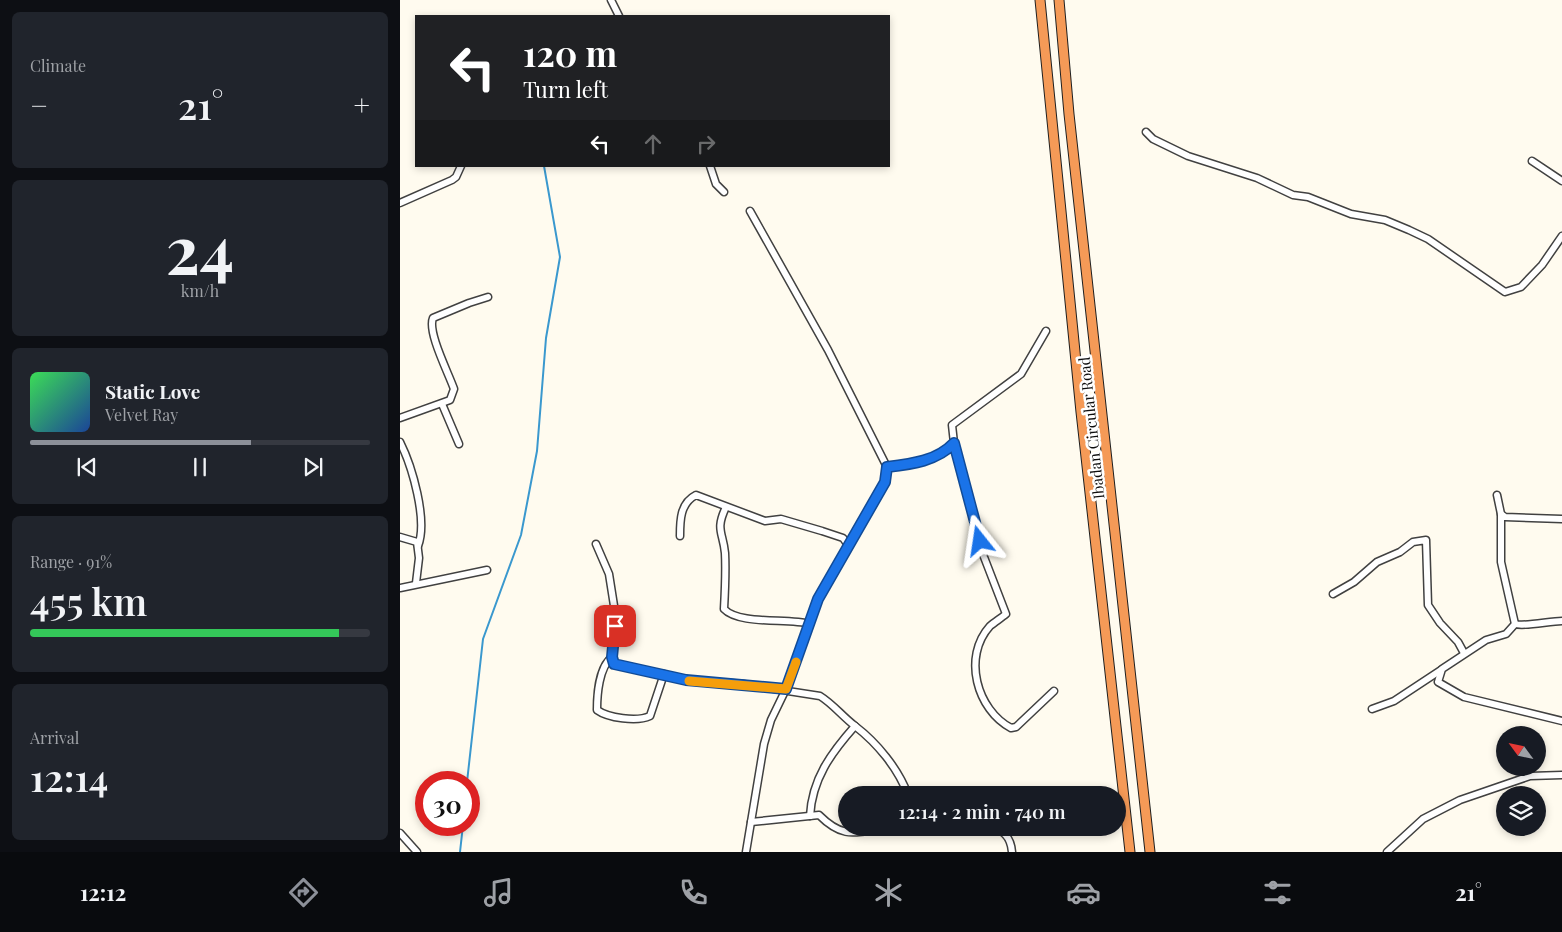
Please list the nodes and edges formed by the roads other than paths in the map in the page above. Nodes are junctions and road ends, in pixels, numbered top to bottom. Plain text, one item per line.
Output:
1 (611, 0) edge
2 (1040, 0) edge
3 (1059, 0) edge
4 (618, 15) edge
5 (1146, 132) dead end
6 (1532, 161) dead end
7 (461, 167) edge
8 (710, 167) edge
9 (1562, 181) edge
10 (724, 192) dead end
11 (400, 203) edge
12 (750, 211) dead end
13 (1562, 236) edge
14 (488, 298) dead end
15 (1046, 331) dead end
16 (442, 404) junction
17 (400, 418) edge
18 (400, 442) edge
19 (954, 443) junction
20 (460, 444) dead end
21 (887, 467) junction
22 (1497, 495) dead end
23 (726, 507) junction
24 (1501, 514) junction
25 (1562, 519) edge
26 (680, 536) dead end
27 (400, 537) edge
28 (596, 544) dead end
29 (848, 545) junction
30 (418, 546) junction
31 (487, 570) dead end
32 (416, 583) junction
33 (400, 588) edge
34 (1332, 594) dead end
35 (1562, 621) edge
36 (810, 624) junction
37 (1515, 624) junction
38 (1464, 653) junction
39 (612, 657) junction
40 (1442, 669) junction
41 (664, 674) junction
42 (786, 689) junction
43 (1054, 691) dead end
44 (1372, 709) dead end
45 (1562, 721) edge
46 (855, 726) junction
47 (1562, 775) edge
48 (903, 786) edge
49 (810, 816) junction
50 (751, 822) junction
51 (838, 830) edge
52 (400, 833) edge
53 (1005, 836) edge
54 (417, 852) edge
55 (746, 852) edge
56 (1012, 852) edge
57 (1130, 852) edge
58 (1150, 852) edge
59 (1387, 852) edge

1 - 4 street
2 - 57 highway, Ibadan Circular Road
3 - 58 highway, Ibadan Circular Road
5 - 13 street
6 - 9 street
7 - 11 street
8 - 10 street
12 - 21 street
14 - 16 street
15 - 19 street
16 - 17 street
16 - 20 street
18 - 30 street
19 - 21 street
19 - 43 street
21 - 29 street
22 - 24 street
23 - 26 street
23 - 29 street
23 - 36 street
24 - 25 street
24 - 37 street
27 - 30 street
28 - 39 street
29 - 36 street
30 - 32 street
31 - 32 street
32 - 33 street
34 - 38 street
35 - 37 street
36 - 42 street
37 - 38 street
38 - 40 street
39 - 41 street
39 - 41 street
40 - 44 street
40 - 45 street
41 - 42 street
42 - 46 street
42 - 50 street
46 - 48 street
46 - 49 street
47 - 59 street
49 - 50 street
49 - 51 street
50 - 55 street
52 - 54 street
53 - 56 street

